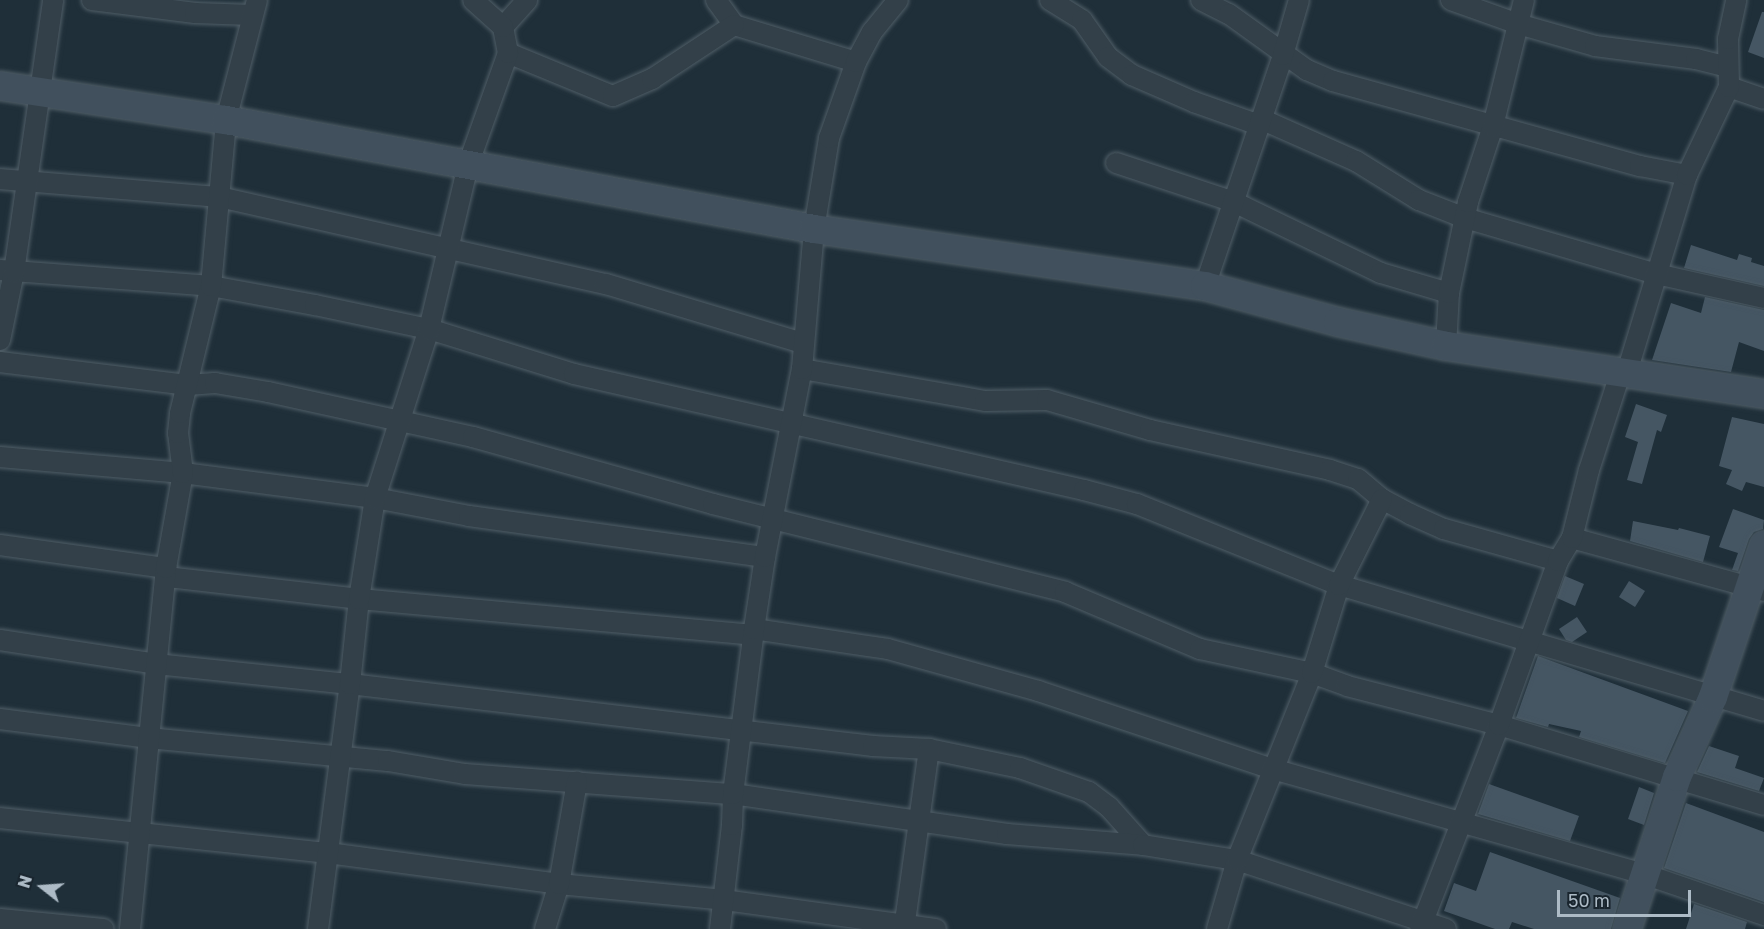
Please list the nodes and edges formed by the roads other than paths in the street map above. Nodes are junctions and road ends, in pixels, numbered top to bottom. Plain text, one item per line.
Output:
1 (92, 0) edge
2 (473, 0) edge
3 (527, 0) edge
4 (898, 0) edge
5 (1050, 0) edge
6 (1201, 0) edge
7 (1299, 0) edge
8 (1451, 0) edge
9 (1524, 0) edge
10 (1736, 0) edge
11 (48, 1) edge
12 (721, 2) edge
13 (254, 8) edge
14 (1518, 24) junction
15 (734, 25) junction
16 (503, 27) junction
17 (508, 53) junction
18 (1283, 55) junction
19 (856, 62) junction
20 (1728, 67) junction
21 (0, 86) edge
22 (1729, 87) junction
23 (39, 92) junction
24 (1764, 99) edge
25 (226, 120) junction
26 (1260, 122) junction
27 (1493, 126) junction
28 (1116, 164) dead end
29 (468, 165) junction
30 (1687, 176) junction
31 (0, 179) edge
32 (27, 183) junction
33 (219, 197) junction
34 (1234, 202) junction
35 (1465, 218) junction
36 (814, 230) junction
37 (448, 247) junction
38 (7, 271) edge
39 (1656, 274) junction
40 (211, 286) junction
41 (1205, 286) junction
42 (1449, 292) junction
43 (1764, 298) edge
44 (429, 329) junction
45 (0, 340) edge
46 (803, 344) junction
47 (1446, 346) junction
48 (0, 362) edge
49 (802, 369) junction
50 (1624, 371) junction
51 (187, 385) junction
52 (1764, 394) edge
53 (399, 420) junction
54 (790, 423) junction
55 (0, 457) edge
56 (183, 473) junction
57 (375, 498) junction
58 (1382, 499) junction
59 (773, 519) junction
60 (1572, 538) junction
61 (0, 545) edge
62 (1764, 545) edge
63 (765, 557) junction
64 (1558, 561) junction
65 (166, 572) junction
66 (1339, 585) junction
67 (1756, 589) edge
68 (359, 599) junction
69 (753, 632) junction
70 (0, 640) edge
71 (1530, 641) junction
72 (156, 664) junction
73 (1312, 673) junction
74 (350, 684) junction
75 (1713, 697) junction
76 (1764, 711) edge
77 (0, 719) edge
78 (1499, 725) junction
79 (742, 731) junction
80 (148, 738) junction
81 (929, 749) junction
82 (340, 757) junction
83 (1274, 769) junction
84 (1677, 777) junction
85 (577, 782) junction
86 (733, 794) junction
87 (1764, 805) edge
88 (0, 818) edge
89 (920, 821) junction
90 (1461, 822) junction
91 (140, 832) junction
92 (1143, 845) junction
93 (327, 853) junction
94 (1237, 860) junction
95 (1644, 874) junction
96 (559, 884) junction
97 (724, 900) junction
98 (1764, 915) edge
99 (0, 919) edge
100 (904, 926) edge
101 (1421, 926) edge
102 (104, 929) edge
103 (130, 929) edge
104 (318, 929) edge
105 (545, 929) edge
106 (720, 929) edge
107 (936, 929) edge
108 (1217, 929) edge
109 (1446, 929) edge
110 (1627, 929) edge

1 - 13 street
2 - 16 street
3 - 16 street
4 - 19 street
5 - 26 street
6 - 18 street
7 - 18 street
8 - 14 street
9 - 14 street
10 - 20 street
11 - 23 street
12 - 15 street
13 - 25 street
14 - 20 street
14 - 27 street
15 - 17 street
15 - 19 street
16 - 17 street
17 - 29 street
18 - 26 street
18 - 27 street
19 - 36 street
20 - 22 street
21 - 23 street
22 - 24 street
22 - 30 street
23 - 25 street
23 - 32 street
25 - 29 street
25 - 33 street
26 - 34 street
26 - 35 street
27 - 30 street
27 - 35 street
28 - 34 street
29 - 36 street
29 - 37 street
30 - 39 street
31 - 32 street
32 - 33 street
32 - 38 street
33 - 37 street
33 - 40 street
34 - 41 street
34 - 42 street
35 - 39 street
35 - 42 street
36 - 41 street
36 - 46 street
37 - 44 street
37 - 46 street
38 - 40 street
38 - 45 street
39 - 43 street
39 - 50 street
40 - 44 street
40 - 51 street
41 - 47 street
42 - 47 street
44 - 53 street
44 - 54 street
46 - 49 street
47 - 50 street
48 - 51 street
49 - 54 street
49 - 58 street
50 - 52 street
50 - 60 street
51 - 53 street
51 - 56 street
53 - 57 street
53 - 59 street
54 - 59 street
54 - 66 street
55 - 56 street
56 - 57 street
56 - 65 street
57 - 63 street
57 - 68 street
58 - 64 street
58 - 66 street
59 - 63 street
59 - 73 street
60 - 64 street
60 - 67 street
61 - 65 street
62 - 67 street
63 - 69 street
64 - 71 street
65 - 68 street
65 - 72 street
66 - 71 street
66 - 73 street
67 - 75 street
68 - 69 street
68 - 74 street
69 - 79 street
69 - 83 street
70 - 72 street
71 - 75 street
71 - 78 street
72 - 74 street
72 - 80 street
73 - 78 street
73 - 83 street
74 - 79 street
74 - 82 street
75 - 76 street
75 - 84 street
77 - 80 street
78 - 84 street
78 - 90 street
79 - 81 street
79 - 86 street
80 - 82 street
80 - 91 street
81 - 89 street
81 - 92 street
82 - 85 street
82 - 93 street
83 - 90 street
83 - 94 street
84 - 87 street
84 - 95 street
85 - 86 street
85 - 96 street
86 - 89 street
86 - 97 street
88 - 91 street
89 - 92 street
89 - 100 street
90 - 95 street
90 - 101 street
91 - 93 street
91 - 103 street
92 - 94 street
93 - 96 street
93 - 104 street
94 - 101 street
94 - 108 street
95 - 98 street
95 - 110 street
96 - 97 street
96 - 105 street
97 - 100 street
97 - 106 street
99 - 102 street
100 - 107 street
101 - 109 street

